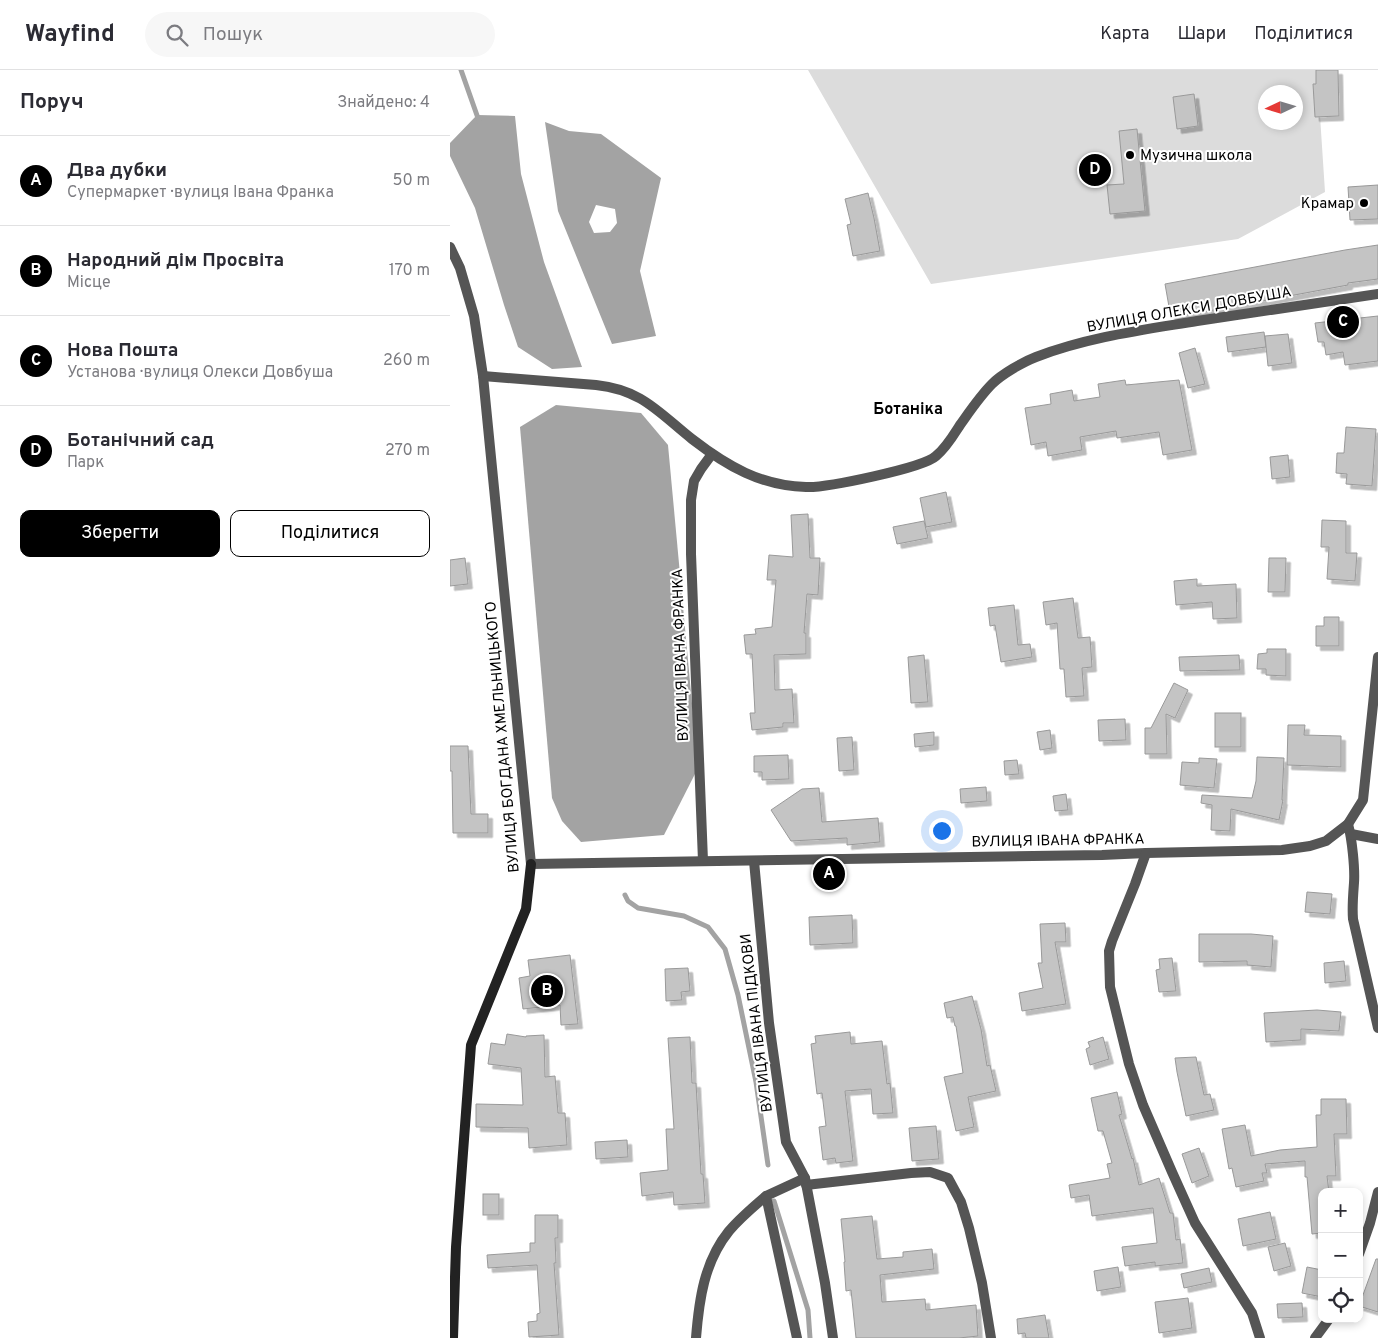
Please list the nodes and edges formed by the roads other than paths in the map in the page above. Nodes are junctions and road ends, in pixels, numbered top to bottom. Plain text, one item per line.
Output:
1 (450, 247) edge
2 (1378, 294) edge
3 (484, 376) junction
4 (712, 454) junction
5 (1378, 657) edge
6 (1377, 674) edge
7 (1350, 829) junction
8 (1378, 839) edge
9 (1146, 853) junction
10 (703, 861) junction
11 (754, 861) junction
12 (531, 864) junction
13 (1378, 1028) edge
14 (805, 1181) junction
15 (1378, 1192) edge
16 (766, 1196) junction
17 (1363, 1243) edge
18 (1326, 1323) edge
19 (453, 1338) edge
20 (696, 1338) edge
21 (797, 1338) edge
22 (833, 1338) edge
23 (991, 1338) edge
24 (1260, 1338) edge
25 (1315, 1338) edge

1 - 3 street, ВУЛИЦЯ БОГДАНА ХМЕЛЬНИЦЬКОГО
2 - 4 street, ВУЛИЦЯ ОЛЕКСИ ДОВБУША
3 - 4 street, ВУЛИЦЯ ОЛЕКСИ ДОВБУША
3 - 12 street, ВУЛИЦЯ БОГДАНА ХМЕЛЬНИЦЬКОГО
4 - 10 street, ВУЛИЦЯ ІВАНА ФРАНКА
5 - 6 street
6 - 7 street
7 - 8 street
7 - 9 street, ВУЛИЦЯ ІВАНА ФРАНКА
7 - 13 street
9 - 11 street, ВУЛИЦЯ ІВАНА ФРАНКА
9 - 24 street
10 - 11 street, ВУЛИЦЯ ІВАНА ФРАНКА
10 - 12 street, ВУЛИЦЯ ІВАНА ФРАНКА
11 - 14 street, ВУЛИЦЯ ІВАНА ПІДКОВИ
12 - 19 street, ВУЛИЦЯ БОГДАНА ХМЕЛЬНИЦЬКОГО
14 - 16 street
14 - 22 street, ВУЛИЦЯ ІВАНА ПІДКОВИ
14 - 23 street
15 - 17 street
16 - 20 street
16 - 21 street
18 - 25 street

